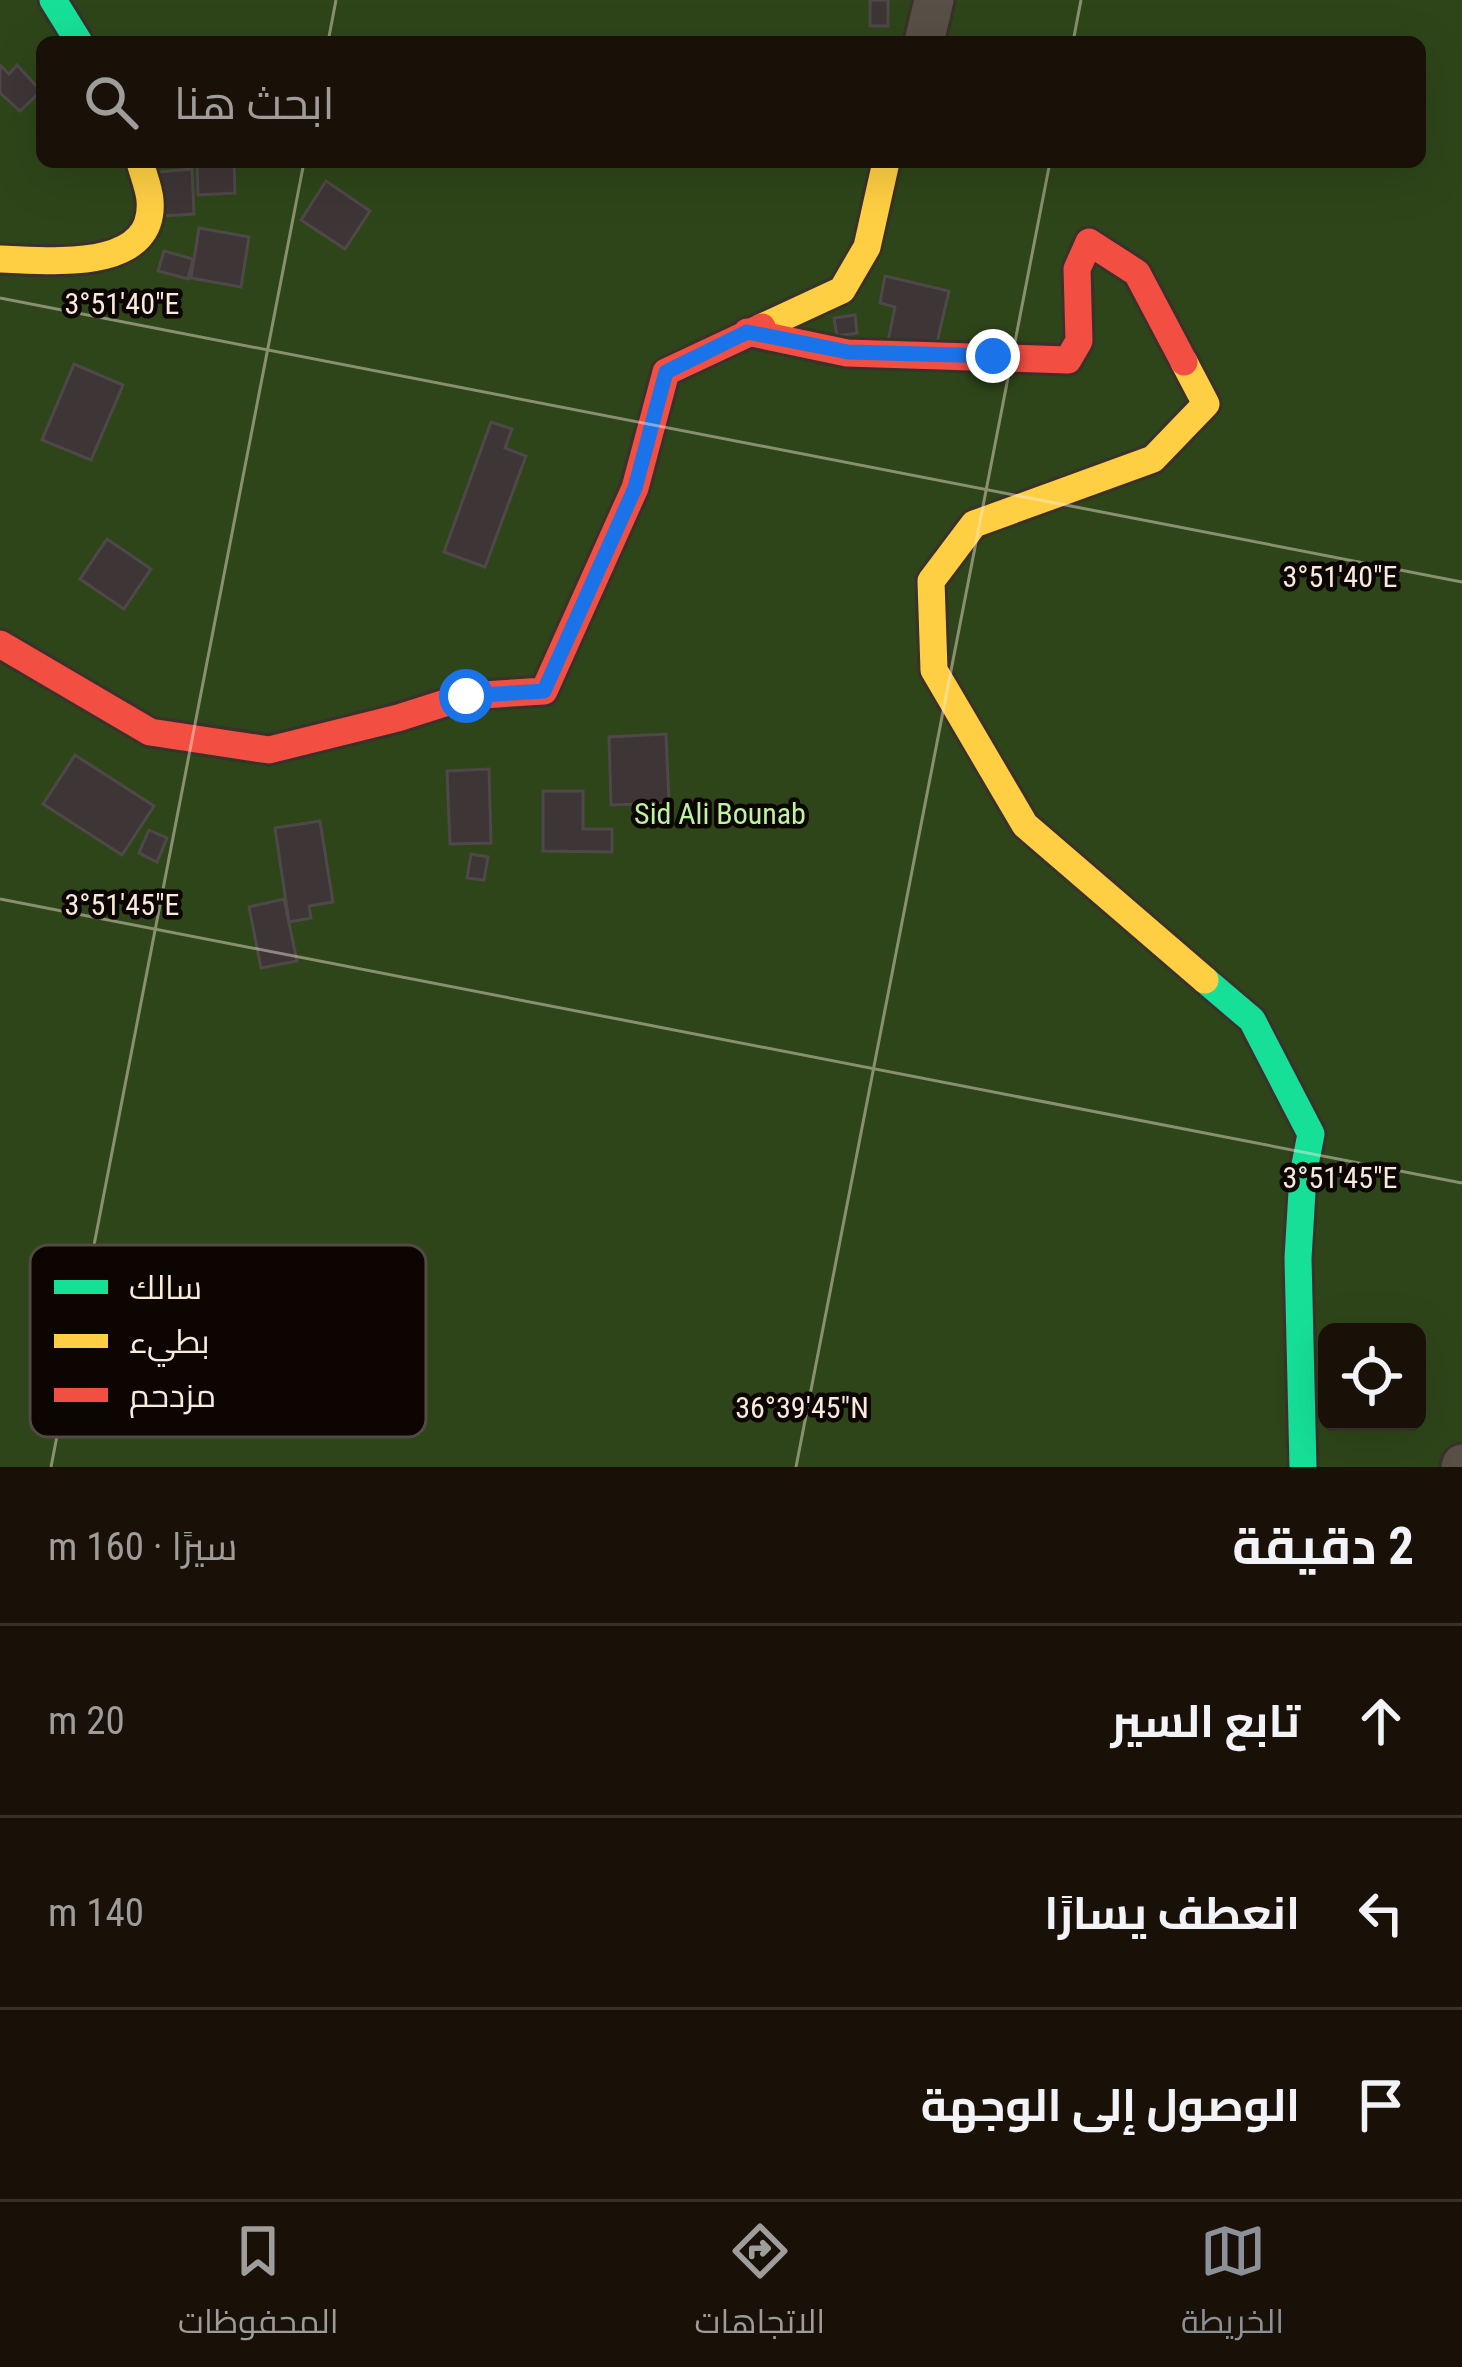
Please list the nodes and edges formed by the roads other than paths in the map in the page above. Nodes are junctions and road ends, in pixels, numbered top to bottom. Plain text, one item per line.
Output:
1 (53, 0) edge
2 (934, 0) edge
3 (75, 36) edge
4 (925, 36) edge
5 (141, 168) edge
6 (885, 168) edge
7 (0, 259) edge
8 (747, 332) junction
9 (0, 644) edge
10 (1304, 1467) edge

1 - 3 street
2 - 4 street
5 - 7 street
6 - 8 street
8 - 9 street
8 - 10 street

